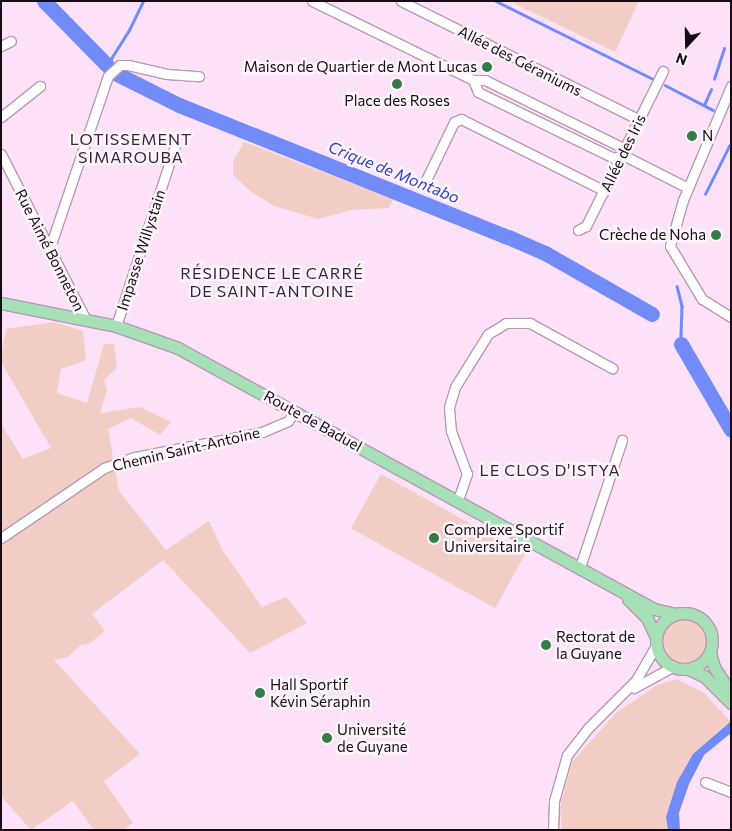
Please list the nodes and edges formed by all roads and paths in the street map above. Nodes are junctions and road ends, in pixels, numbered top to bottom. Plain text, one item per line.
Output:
1 (312, 1) edge
2 (401, 1) edge
3 (12, 41) dead end
4 (1, 46) edge
5 (663, 71) dead end
6 (199, 76) dead end
7 (472, 80) junction
8 (40, 86) dead end
9 (731, 86) edge
10 (1, 117) edge
11 (640, 120) junction
12 (175, 146) dead end
13 (623, 155) junction
14 (3, 160) edge
15 (426, 180) dead end
16 (688, 188) junction
17 (605, 191) junction
18 (578, 230) dead end
19 (49, 250) junction
20 (1, 303) edge
21 (731, 317) edge
22 (86, 320) junction
23 (116, 326) junction
24 (612, 368) dead end
25 (295, 411) junction
26 (622, 440) dead end
27 (458, 500) junction
28 (1, 538) edge
29 (580, 566) junction
30 (607, 582) junction
31 (675, 614) junction
32 (656, 642) junction
33 (710, 652) junction
34 (672, 667) junction
35 (688, 669) junction
36 (731, 693) edge
37 (624, 695) junction
38 (731, 703) edge
39 (704, 782) dead end
40 (731, 792) edge
41 (553, 830) edge

1 - 7 street
2 - 11 street, Allée des Géraniums
3 - 4 street
5 - 11 street, Allée des Iris
6 - 19 street
7 - 13 street
7 - 13 street
8 - 10 street
9 - 16 street
11 - 13 street, Allée des Iris
12 - 23 street, Impasse Willystain
13 - 16 street
13 - 17 street, Allée des Iris
14 - 19 street, Rue Aimé Bonneton
15 - 17 street
16 - 21 street
17 - 18 street, Allée des Iris
19 - 22 street, Rue Aimé Bonneton
20 - 22 main road, Route de Baduel
22 - 23 main road, Route de Baduel
23 - 25 main road, Route de Baduel
24 - 27 street
25 - 27 main road, Route de Baduel
25 - 28 street, Chemin Saint-Antoine
26 - 29 street
27 - 29 main road, Route de Baduel
29 - 30 main road, Route de Baduel
30 - 31 main road, Route de Baduel
30 - 32 main road, Route de Baduel
31 - 32 main road
31 - 33 main road
32 - 34 main road
32 - 37 street
33 - 35 main road
33 - 36 main road
34 - 35 main road
34 - 37 street
35 - 38 main road
37 - 41 street
39 - 40 street

